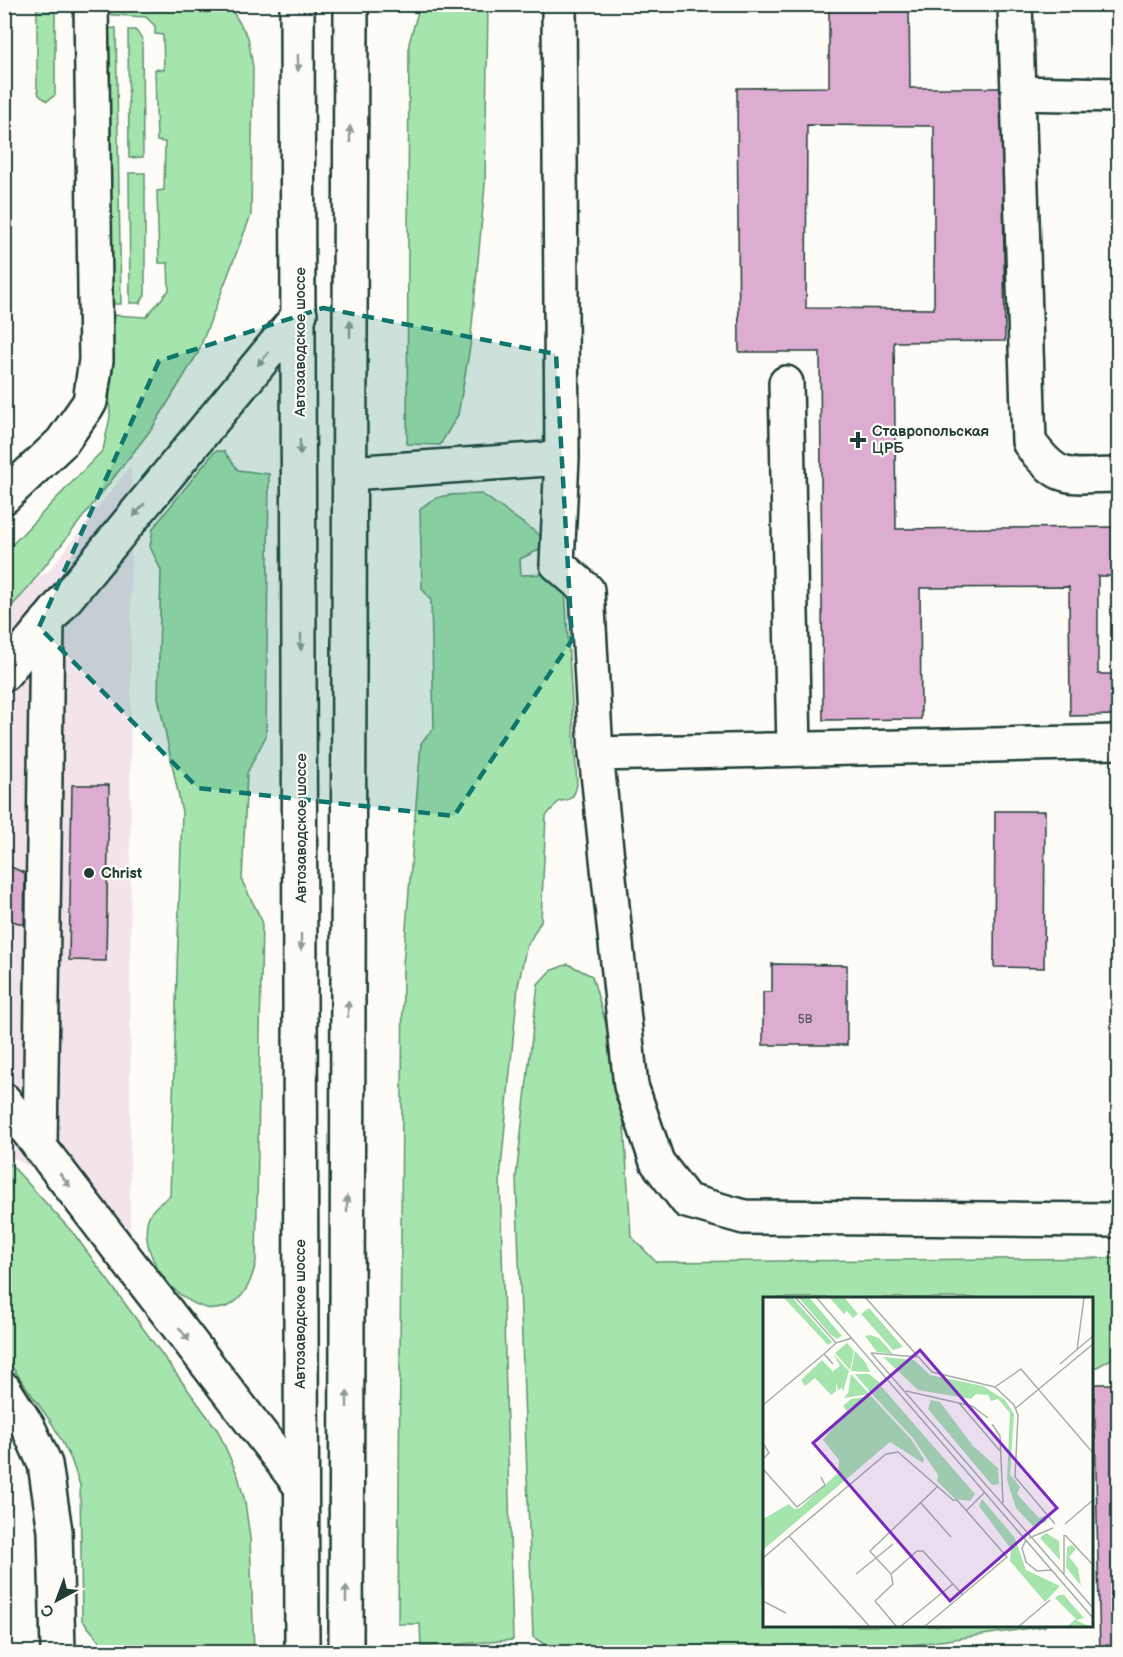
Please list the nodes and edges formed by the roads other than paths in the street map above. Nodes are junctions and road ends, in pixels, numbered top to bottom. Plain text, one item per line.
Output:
1 (91, 4) edge
2 (297, 4) edge
3 (351, 4) edge
4 (559, 4) edge
5 (1015, 4) edge
6 (1018, 93) junction
7 (1119, 95) edge
8 (300, 314) junction
9 (786, 383) dead end
10 (562, 458) junction
11 (350, 473) junction
12 (1119, 475) edge
13 (4, 497) edge
14 (47, 621) junction
15 (4, 674) edge
16 (1119, 741) edge
17 (794, 749) junction
18 (596, 754) junction
19 (4, 1100) edge
20 (40, 1148) junction
21 (1119, 1220) edge
22 (4, 1389) edge
23 (300, 1485) junction
24 (65, 1646) edge
25 (302, 1653) edge
26 (346, 1653) edge

1 - 13 main road
2 -> 8 main road, Автозаводское шоссе
11 -> 3 main road
4 - 10 main road
5 - 6 main road
6 - 7 main road
6 - 12 main road
8 -> 14 main road
8 -> 23 main road, Автозаводское шоссе
9 - 17 main road
10 - 11 main road
10 - 18 main road
26 -> 11 main road
14 - 15 main road
14 - 20 main road
16 - 17 main road
17 - 18 main road
18 - 21 main road
19 - 20 main road
20 -> 23 main road
22 - 24 main road
23 - 25 main road, Автозаводское шоссе

